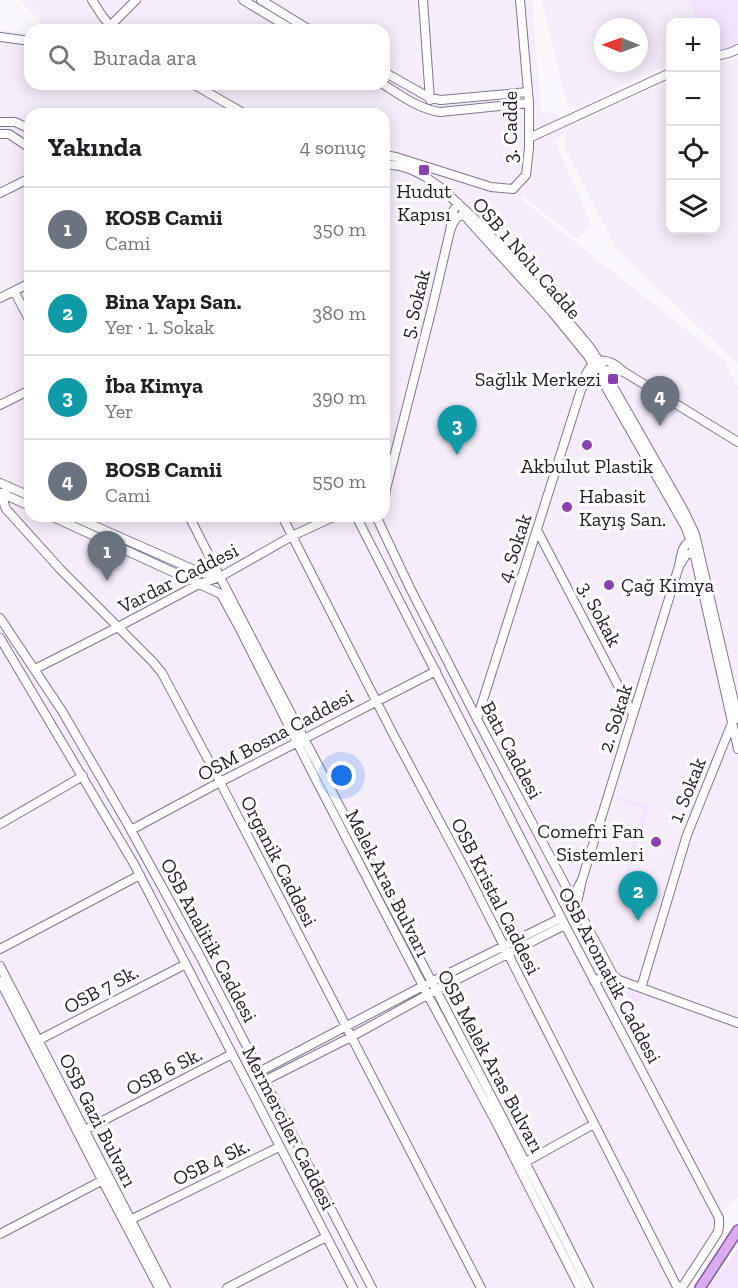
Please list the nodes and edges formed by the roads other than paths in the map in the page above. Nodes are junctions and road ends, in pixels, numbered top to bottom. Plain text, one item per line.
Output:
1 (92, 0) edge
2 (136, 0) edge
3 (243, 0) edge
4 (261, 0) edge
5 (423, 0) edge
6 (520, 0) edge
7 (110, 24) edge
8 (115, 24) edge
9 (283, 24) edge
10 (300, 24) edge
11 (0, 37) edge
12 (24, 40) edge
13 (738, 49) edge
14 (720, 55) edge
15 (390, 75) edge
16 (666, 75) edge
17 (390, 89) edge
18 (203, 90) edge
19 (528, 92) junction
20 (430, 98) junction
21 (529, 103) junction
22 (235, 108) edge
23 (431, 111) junction
24 (0, 122) edge
25 (24, 126) edge
26 (0, 134) edge
27 (529, 138) junction
28 (24, 144) edge
29 (390, 158) edge
30 (390, 160) edge
31 (24, 181) edge
32 (0, 192) edge
33 (458, 203) junction
34 (465, 216) junction
35 (450, 231) junction
36 (24, 286) edge
37 (14, 291) junction
38 (0, 298) edge
39 (24, 310) edge
40 (596, 362) junction
41 (601, 371) junction
42 (624, 372) junction
43 (582, 388) junction
44 (24, 393) edge
45 (0, 405) edge
46 (738, 442) edge
47 (390, 473) edge
48 (4, 484) edge
49 (2, 493) edge
50 (24, 493) edge
51 (24, 503) edge
52 (63, 522) edge
53 (76, 522) edge
54 (85, 522) edge
55 (192, 522) edge
56 (285, 522) edge
57 (322, 522) edge
58 (359, 522) edge
59 (380, 522) edge
60 (75, 528) junction
61 (537, 530) junction
62 (292, 536) junction
63 (694, 541) junction
64 (694, 552) junction
65 (679, 566) junction
66 (220, 577) junction
67 (199, 584) junction
68 (0, 618) edge
69 (118, 627) junction
70 (0, 638) edge
71 (35, 669) junction
72 (436, 672) junction
73 (376, 701) junction
74 (633, 714) junction
75 (735, 715) edge
76 (477, 719) junction
77 (735, 737) junction
78 (301, 741) junction
79 (724, 742) junction
80 (738, 749) edge
81 (83, 776) junction
82 (220, 782) junction
83 (0, 824) edge
84 (131, 830) junction
85 (141, 875) junction
86 (582, 880) junction
87 (570, 895) junction
88 (576, 907) junction
89 (563, 922) junction
90 (0, 949) edge
91 (506, 950) junction
92 (186, 964) junction
93 (0, 966) edge
94 (611, 973) junction
95 (0, 981) edge
96 (594, 981) junction
97 (432, 982) junction
98 (423, 986) junction
99 (641, 988) junction
100 (436, 990) junction
101 (6, 992) edge
102 (428, 994) junction
103 (737, 1022) edge
104 (346, 1027) junction
105 (351, 1037) junction
106 (35, 1042) junction
107 (232, 1054) junction
108 (262, 1077) junction
109 (248, 1086) junction
110 (594, 1124) junction
111 (82, 1132) junction
112 (279, 1147) junction
113 (522, 1164) junction
114 (105, 1179) junction
115 (128, 1221) junction
116 (738, 1224) edge
117 (738, 1230) edge
118 (0, 1234) edge
119 (738, 1235) edge
120 (326, 1237) junction
121 (728, 1244) junction
122 (683, 1286) joint
123 (159, 1288) edge
124 (166, 1288) edge
125 (227, 1288) edge
126 (353, 1288) edge
127 (372, 1288) edge
128 (481, 1288) edge
129 (580, 1288) edge
130 (590, 1288) edge
131 (700, 1288) edge

1 - 7 street
2 - 8 street
3 - 9 street
4 - 10 street
5 - 20 street
6 - 19 street, 3. Cadde
11 - 12 street
13 - 14 street
15 - 20 street
16 - 27 street
17 - 23 street
18 - 22 street
19 - 20 street
19 - 21 street, 3. Cadde
20 - 23 street
21 - 23 street
21 - 27 street, 3. Cadde
24 - 25 street
26 - 28 street
27 - 29 street, 3. Cadde
30 - 33 street
31 - 32 street
33 - 34 street, OSB 1 Nolu Cadde
33 - 35 street, 5. Sokak
33 - 40 street, OSB 1 Nolu Cadde
34 - 35 street
34 - 40 street, OSB 1 Nolu Cadde
35 - 47 street, 5. Sokak
36 - 37 street
37 - 38 street
37 - 39 street
40 - 41 street, OSB 1 Nolu Cadde
40 - 42 street
40 - 43 street, 4. Sokak
41 - 42 street
41 - 43 street
41 - 63 street, OSB 1 Nolu Cadde
42 - 46 street
43 - 61 street, 4. Sokak
44 - 45 street
48 - 49 street
48 - 50 street
49 - 51 street
49 - 69 street, Organik Caddesi
52 - 60 street, Melek Aras Bulvarı
53 - 60 street
54 - 66 street
55 - 66 street, OSB Melek Aras Bulvarı
56 - 62 street, OSB Kristal Caddesi
57 - 62 street, Vardar Caddesi
58 - 72 street, OSB Aromatik Caddesi
59 - 76 street, Batı Caddesi
60 - 67 street, Melek Aras Bulvarı
61 - 74 street, 3. Sokak
61 - 76 street, 4. Sokak
62 - 66 street, Vardar Caddesi
62 - 73 street, OSB Kristal Caddesi
63 - 64 street, OSB 1 Nolu Cadde
63 - 65 street, 2. Sokak
63 - 75 street, OSB 1 Nolu Cadde
64 - 65 street
64 - 75 street, OSB 1 Nolu Cadde
65 - 74 street, 2. Sokak
66 - 67 street, Vardar Caddesi
66 - 78 street, OSB Melek Aras Bulvarı
67 - 69 street, Vardar Caddesi
67 - 78 street, Melek Aras Bulvarı
68 - 71 street, OSB Analitik Caddesi
69 - 71 street, Vardar Caddesi
69 - 82 street, Organik Caddesi
70 - 81 street, Mermerciler Caddesi
71 - 84 street, OSB Analitik Caddesi
72 - 73 street, OSM Bosna Caddesi
72 - 89 street, OSB Aromatik Caddesi
73 - 78 street, OSM Bosna Caddesi
73 - 91 street, OSB Kristal Caddesi
74 - 86 street, 2. Sokak
75 - 77 street, OSB 1 Nolu Cadde
75 - 79 street, 1. Sokak
76 - 87 street, Batı Caddesi
77 - 79 street, 1. Sokak
77 - 80 street, OSB 1 Nolu Cadde
78 - 82 street, OSM Bosna Caddesi
78 - 97 street, OSB Melek Aras Bulvarı
78 - 98 street, Melek Aras Bulvarı
79 - 99 street, 1. Sokak
81 - 83 street
81 - 85 street, Mermerciler Caddesi
82 - 84 street, OSM Bosna Caddesi
82 - 104 street, Organik Caddesi
84 - 108 street, OSB Analitik Caddesi
85 - 90 street
85 - 92 street, Mermerciler Caddesi
86 - 87 street, 2. Sokak
86 - 88 street, 2. Sokak
87 - 88 street, Batı Caddesi
88 - 94 street, Batı Caddesi
89 - 91 street
89 - 96 street, OSB Aromatik Caddesi
91 - 97 street
91 - 100 street
91 - 110 street, OSB Kristal Caddesi
92 - 106 street, OSB 7 Sk.
92 - 107 street, Mermerciler Caddesi
93 - 101 street, OSB Gazi Bulvarı
94 - 96 street
94 - 99 street
95 - 101 street, OSB Gazi Bulvarı
96 - 122 street, OSB Aromatik Caddesi
97 - 98 street
97 - 100 street, OSB Melek Aras Bulvarı
98 - 102 street, Melek Aras Bulvarı
98 - 104 street
99 - 103 street
100 - 102 street
100 - 113 street, OSB Melek Aras Bulvarı
101 - 106 street, OSB Gazi Bulvarı
102 - 105 street
102 - 113 street, Melek Aras Bulvarı
104 - 105 street, Organik Caddesi
104 - 108 street
105 - 108 street
105 - 128 street, Organik Caddesi
106 - 111 street, OSB Gazi Bulvarı
107 - 109 street, Mermerciler Caddesi
107 - 111 street, OSB 6 Sk.
108 - 109 street
108 - 127 street, OSB Analitik Caddesi
109 - 112 street, Mermerciler Caddesi
110 - 113 street
110 - 122 street, OSB Kristal Caddesi
111 - 114 street, OSB Gazi Bulvarı
112 - 115 street, OSB 4 Sk.
112 - 120 street, Mermerciler Caddesi
113 - 129 street, Melek Aras Bulvarı
113 - 130 street, OSB Melek Aras Bulvarı
114 - 115 street, OSB Gazi Bulvarı
114 - 118 street
115 - 123 street, OSB Gazi Bulvarı
115 - 124 street, OSB Gazi Bulvarı
116 - 121 main road
117 - 121 main road
119 - 121 main road
120 - 125 street
120 - 126 street, Mermerciler Caddesi
121 - 131 main road

